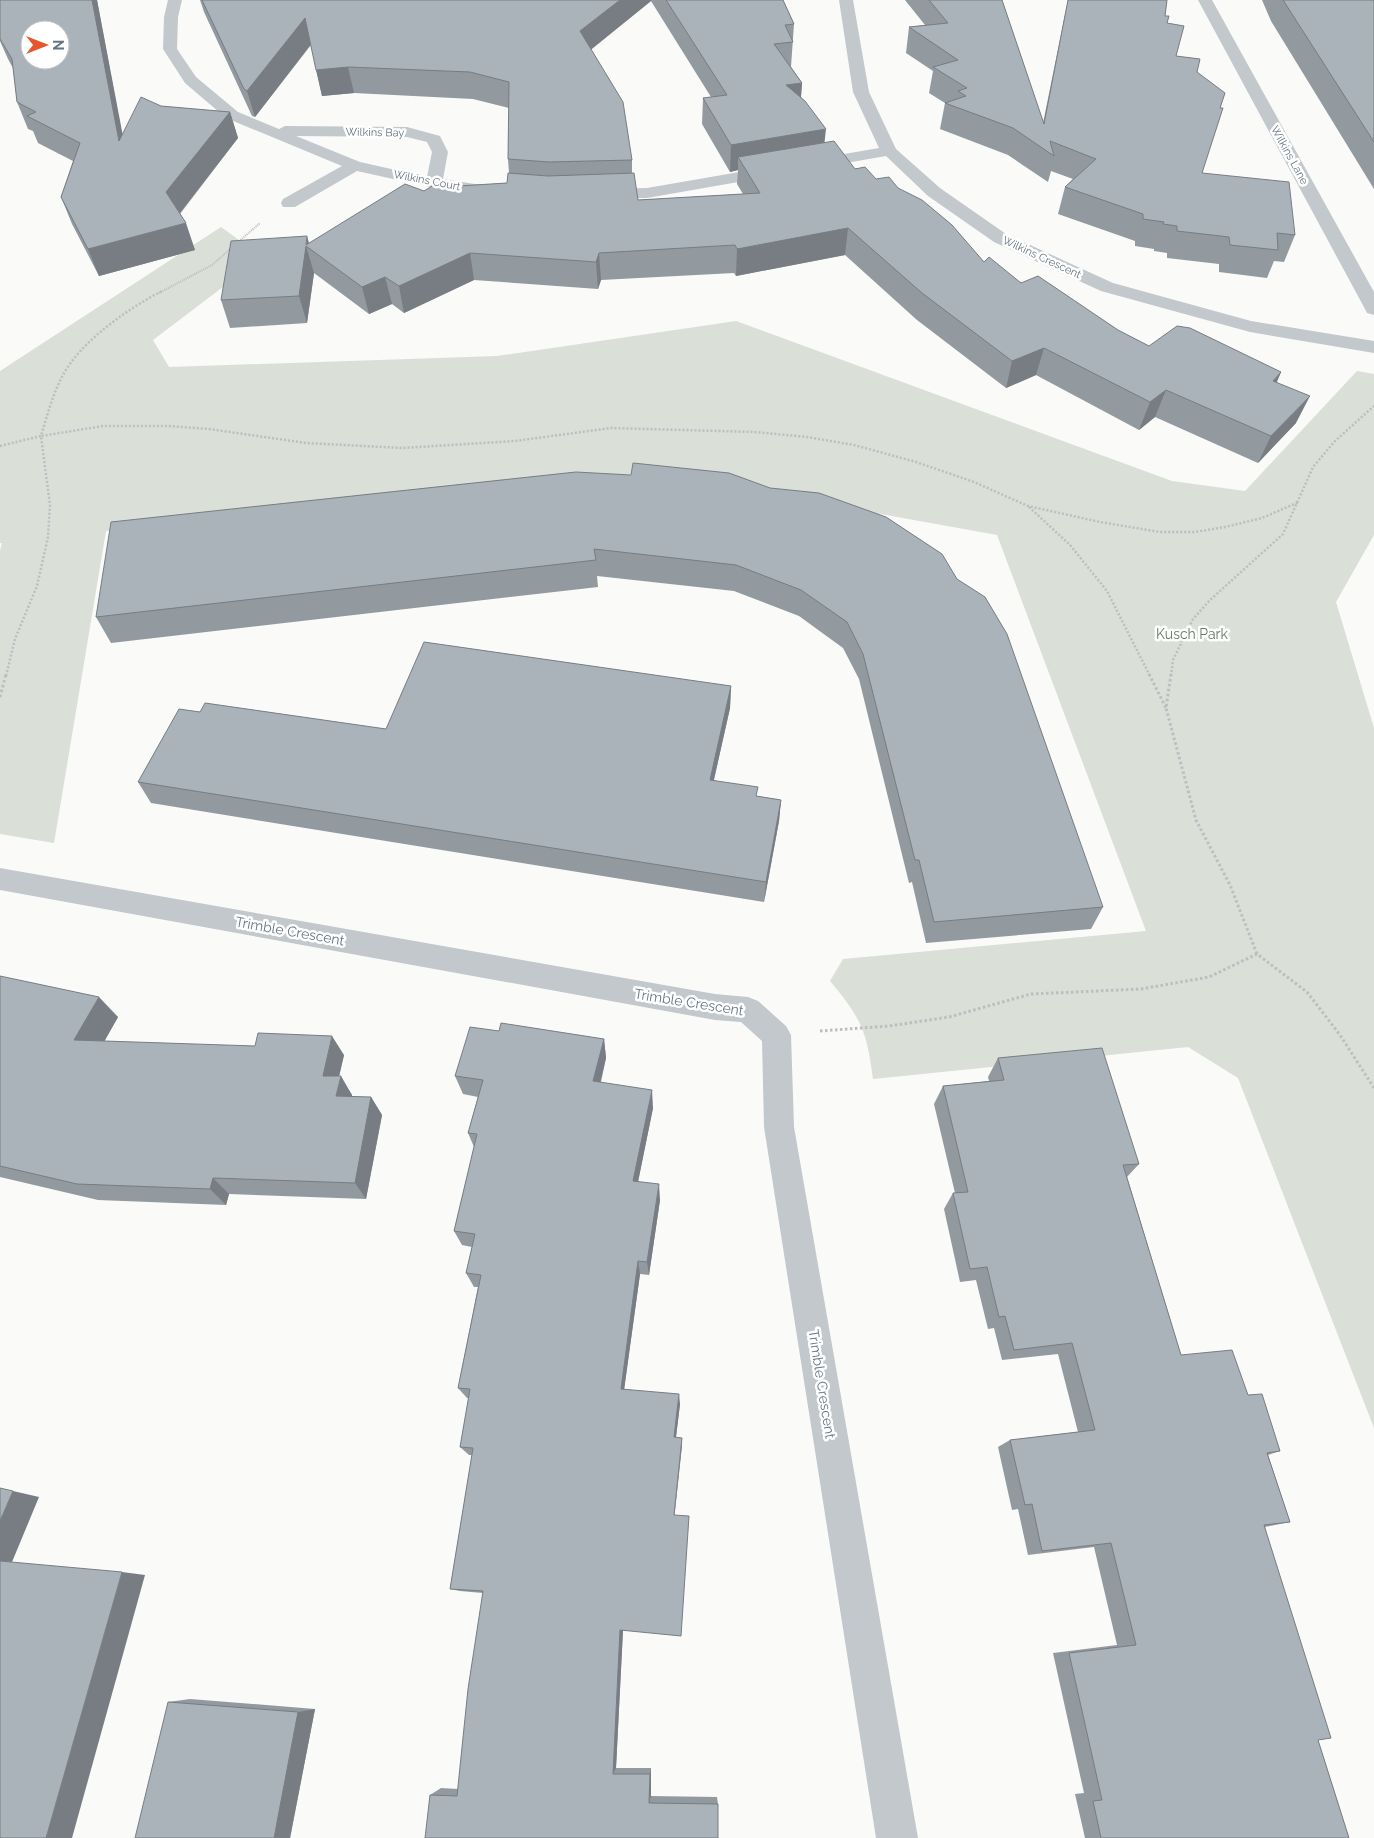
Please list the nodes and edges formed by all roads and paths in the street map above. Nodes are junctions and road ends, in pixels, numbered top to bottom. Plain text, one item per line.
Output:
1 (175, 0) edge
2 (846, 0) edge
3 (1205, 0) edge
4 (270, 131) junction
5 (889, 151) junction
6 (355, 166) junction
7 (434, 183) junction
8 (506, 192) edge
9 (580, 195) edge
10 (289, 203) dead end
11 (244, 236) dead end
12 (1374, 309) edge
13 (1374, 347) edge
14 (1374, 406) edge
15 (41, 436) junction
16 (0, 446) edge
17 (1299, 502) junction
18 (1028, 506) junction
19 (0, 697) edge
20 (1166, 708) junction
21 (0, 879) edge
22 (1257, 954) junction
23 (844, 1030) dead end
24 (1374, 1088) edge
25 (897, 1838) edge

1 - 4 street, Wilkins Court
2 - 5 street, Wilkins Crescent
3 - 12 street, Wilkins Lane
4 - 6 street, Wilkins Court
4 - 7 street, Wilkins Bay
5 - 9 street
5 - 13 street, Wilkins Crescent
6 - 7 street, Wilkins Court
6 - 10 street
7 - 8 street, Wilkins Court
11 - 15 path
14 - 17 path
15 - 16 path
15 - 18 path
15 - 19 path
17 - 18 path
17 - 20 path
18 - 20 path
20 - 22 path
21 - 25 street, Trimble Crescent
22 - 23 path
22 - 24 path

